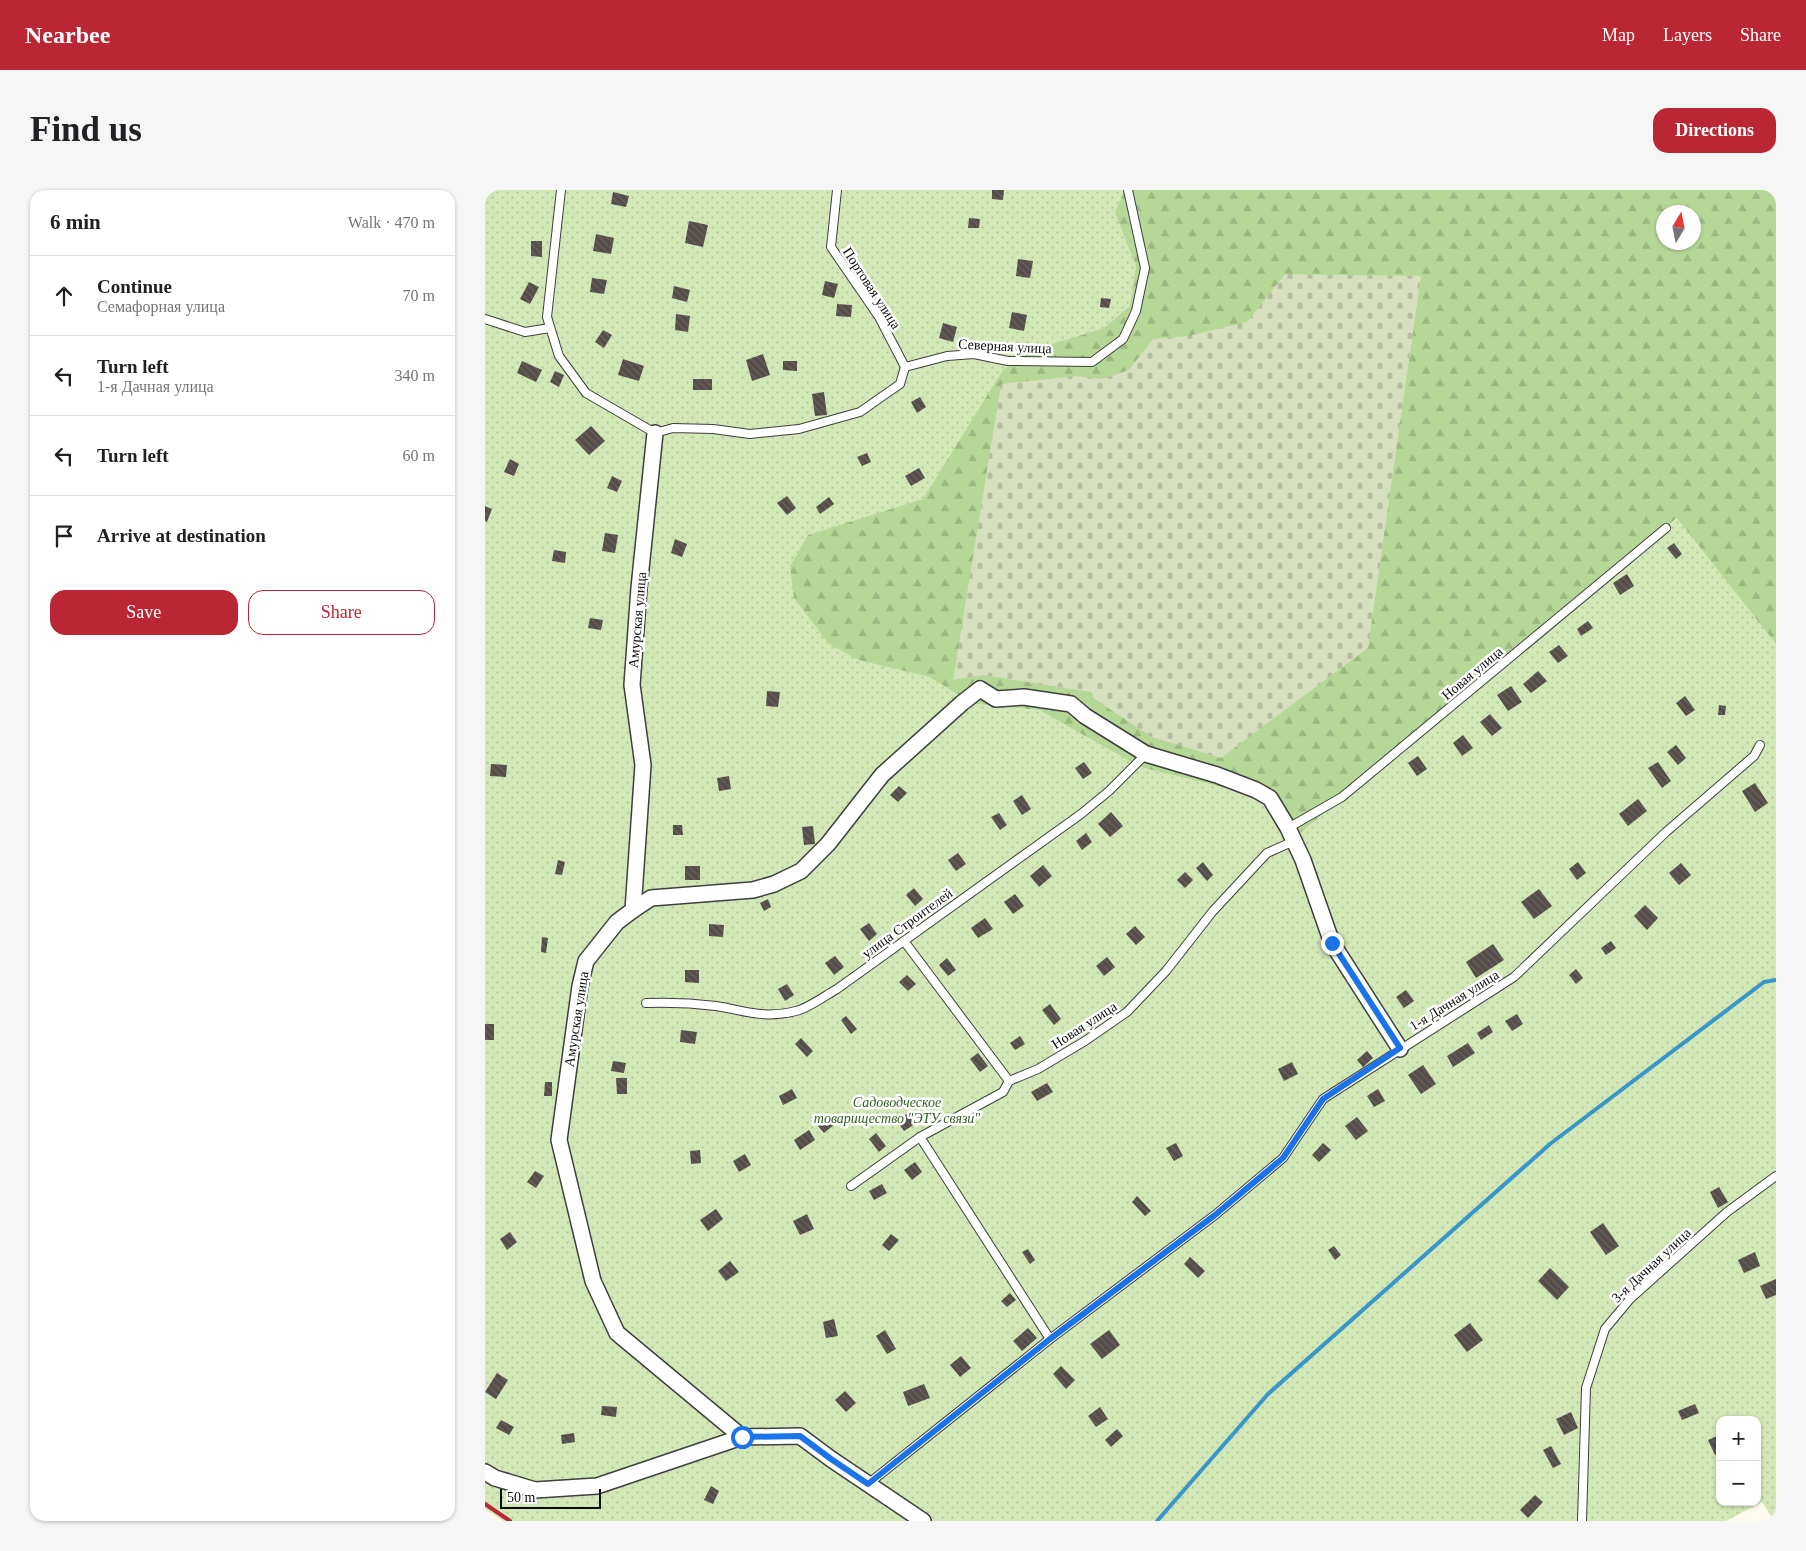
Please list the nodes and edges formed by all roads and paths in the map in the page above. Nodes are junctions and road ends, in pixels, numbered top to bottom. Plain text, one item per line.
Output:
1 (561, 190) edge
2 (837, 190) edge
3 (1128, 190) edge
4 (485, 318) edge
5 (550, 328) junction
6 (905, 367) junction
7 (655, 433) junction
8 (1666, 528) dead end
9 (1760, 745) dead end
10 (1146, 754) junction
11 (1291, 834) junction
12 (633, 910) junction
13 (904, 941) junction
14 (646, 1003) dead end
15 (1400, 1048) junction
16 (1009, 1081) junction
17 (920, 1137) junction
18 (1776, 1176) edge
19 (851, 1186) dead end
20 (1050, 1339) junction
21 (742, 1437) junction
22 (485, 1472) edge
23 (868, 1484) junction
24 (923, 1521) edge
25 (1582, 1521) edge

1 - 5 lane
2 - 6 lane, Портовая улица
3 - 6 lane, Северная улица
4 - 5 lane
5 - 7 lane
6 - 7 lane
7 - 12 street, Амурская улица
8 - 11 lane, Новая улица
9 - 15 lane, 1-я Дачная улица
10 - 11 street
10 - 12 street
10 - 13 lane, улица Строителей
11 - 15 street
11 - 16 lane, Новая улица
12 - 21 street, Амурская улица
13 - 14 lane, улица Строителей
13 - 16 lane
15 - 20 lane, 1-я Дачная улица
16 - 17 lane, Новая улица
17 - 19 lane, Новая улица
17 - 20 lane
18 - 25 lane, 3-я Дачная улица
20 - 23 lane, 1-я Дачная улица
21 - 22 street
21 - 23 street
23 - 24 street

